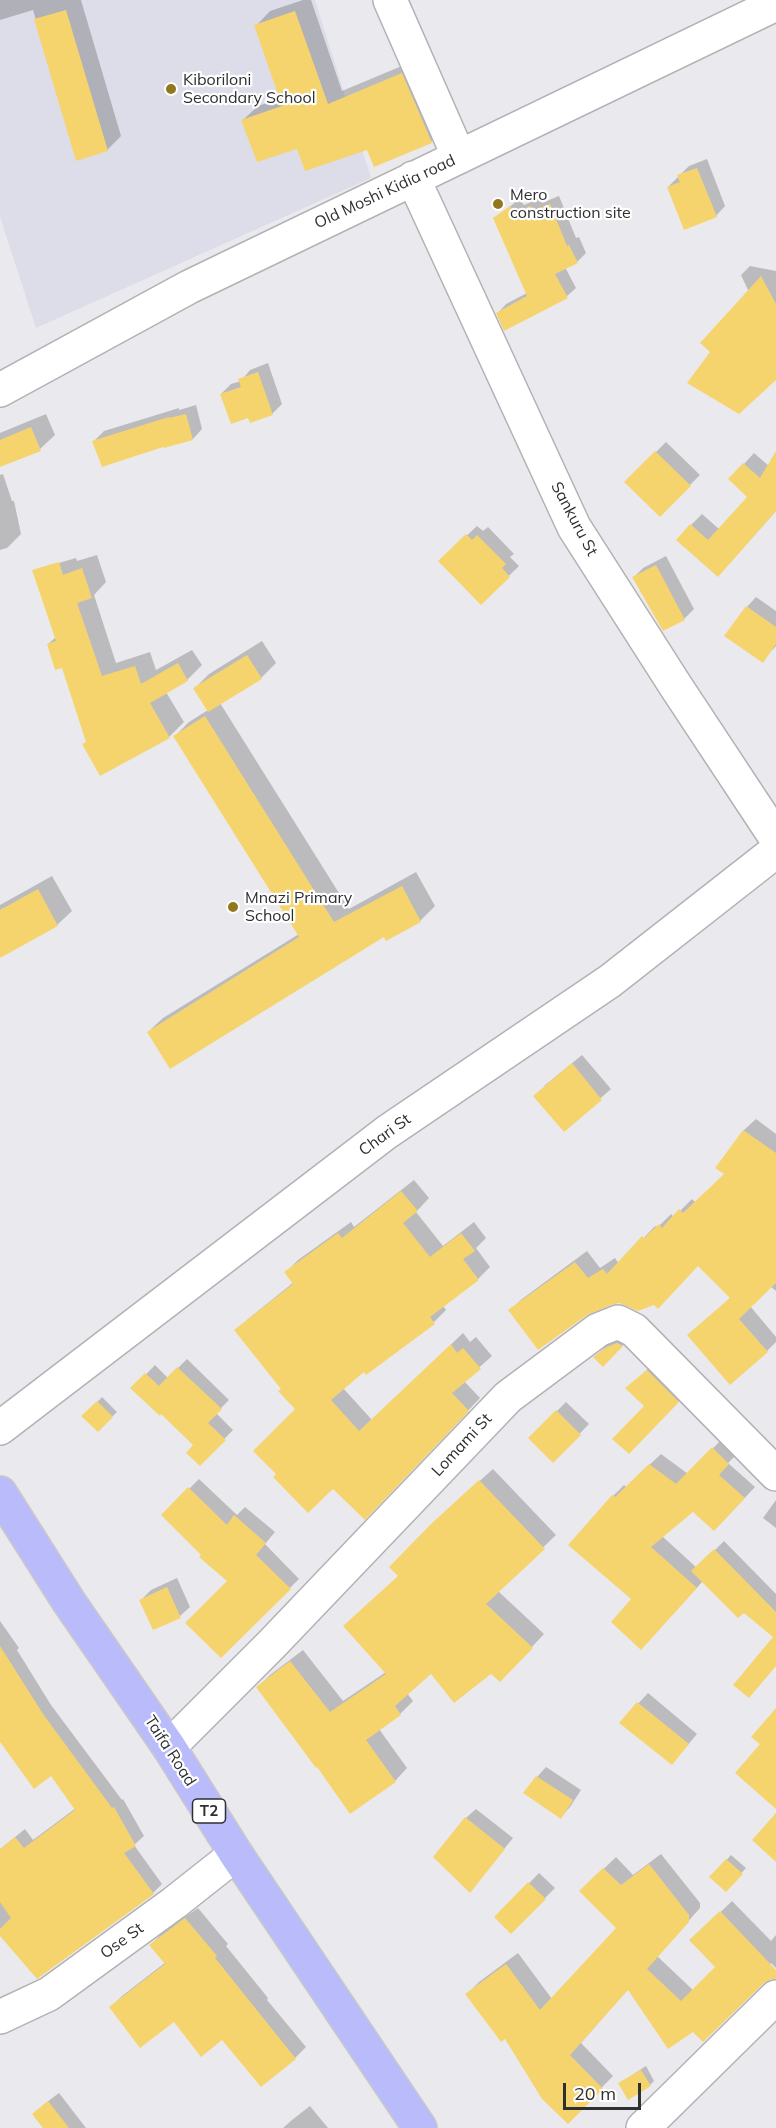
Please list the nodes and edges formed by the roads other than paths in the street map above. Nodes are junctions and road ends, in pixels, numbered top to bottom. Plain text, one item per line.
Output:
1 (390, 0) edge
2 (776, 4) edge
3 (459, 157) junction
4 (413, 178) junction
5 (0, 390) edge
6 (776, 838) edge
7 (776, 851) edge
8 (0, 1428) edge
9 (776, 1474) edge
10 (0, 1493) edge
11 (169, 1747) junction
12 (236, 1854) junction
13 (776, 1997) edge
14 (0, 2017) edge
15 (420, 2128) edge
16 (643, 2128) edge

1 - 3 street
2 - 3 street, Old Moshi Kidia road
3 - 4 street, Old Moshi Kidia road
4 - 5 street, Old Moshi Kidia road
4 - 6 street, Sankuru St
7 - 8 street, Chari St
9 - 11 street, Lomami St
10 - 11 highway, Taifa Road / T2
11 - 12 highway, Taifa Road / T2
12 - 14 street, Ose St
12 - 15 highway, Taifa Road / T2
13 - 16 street

